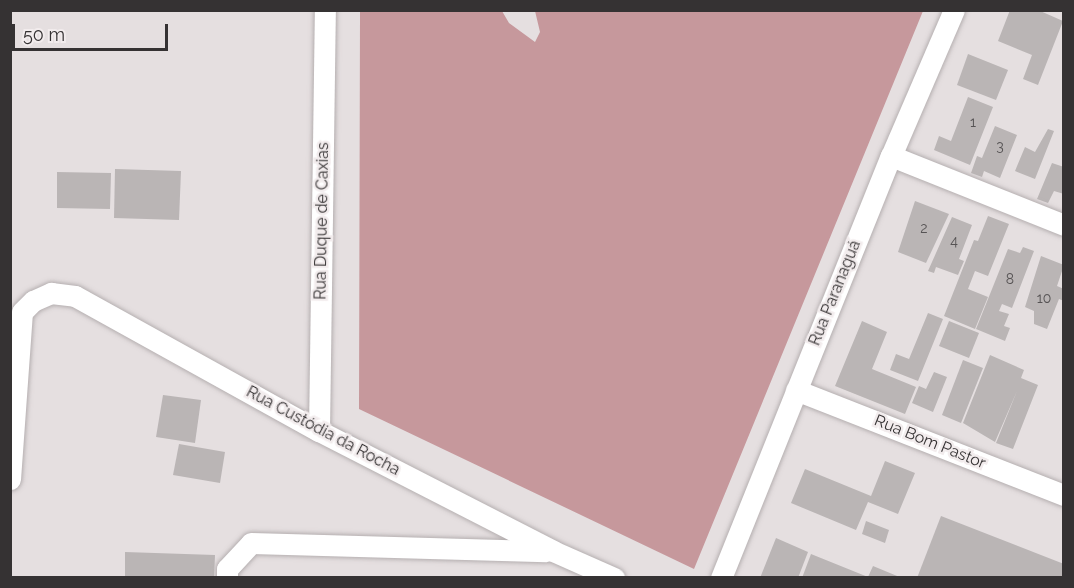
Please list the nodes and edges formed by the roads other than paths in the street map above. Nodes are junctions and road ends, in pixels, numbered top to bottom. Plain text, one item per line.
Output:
1 (325, 10) edge
2 (954, 10) edge
3 (891, 156) junction
4 (1064, 225) edge
5 (796, 390) junction
6 (319, 431) junction
7 (10, 480) edge
8 (1064, 495) edge
9 (553, 551) junction
10 (611, 577) edge
11 (227, 578) edge
12 (721, 578) edge

1 - 6 street, Rua Duque de Caxias
2 - 3 street, Rua Paranaguá
3 - 4 street
3 - 5 street, Rua Paranaguá
5 - 8 street, Rua Bom Pastor
5 - 12 street, Rua Paranaguá
6 - 7 street, Rua Custódia da Rocha
6 - 9 street, Rua Custódia da Rocha
9 - 10 street, Rua Custódia da Rocha
9 - 11 street

